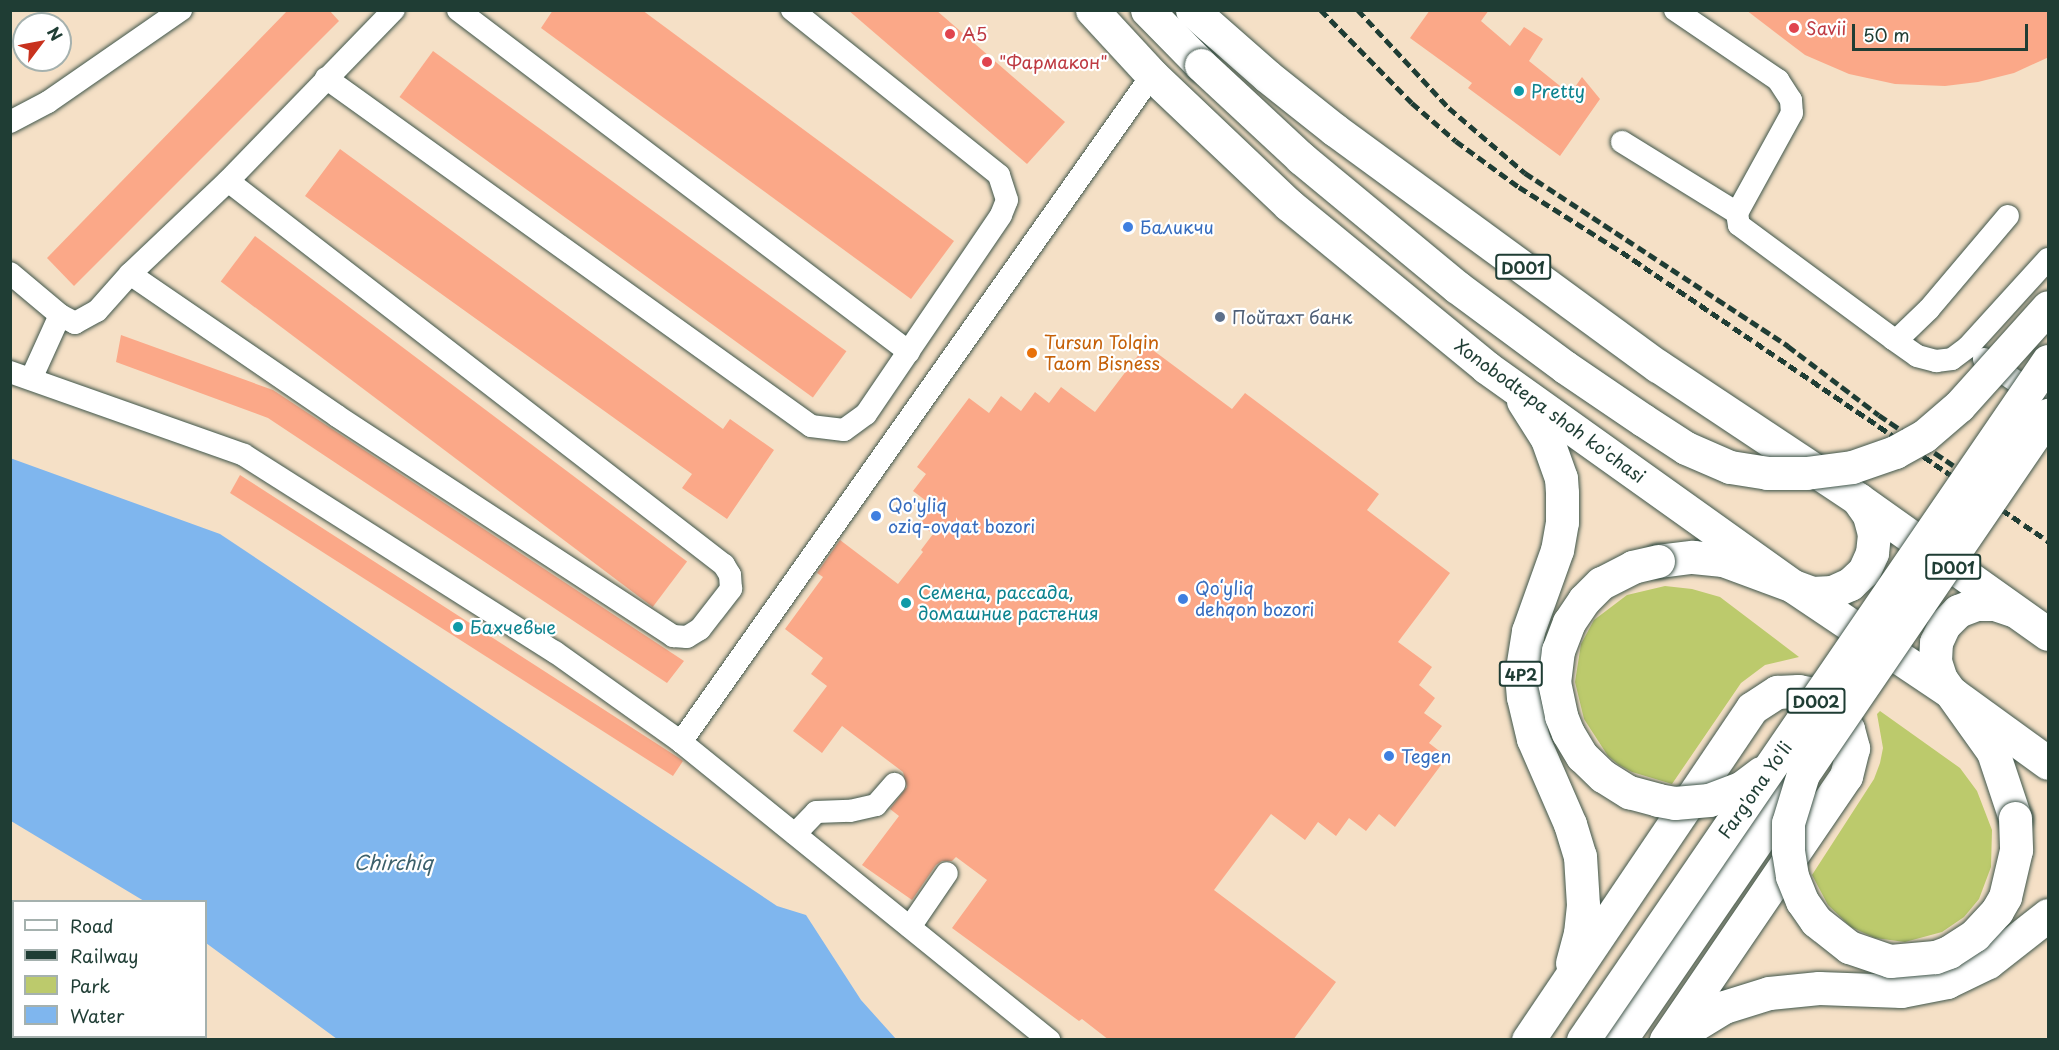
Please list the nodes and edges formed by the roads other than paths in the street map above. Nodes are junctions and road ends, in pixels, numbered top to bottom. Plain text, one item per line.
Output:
1 (181, 10) edge
2 (394, 10) edge
3 (458, 10) edge
4 (792, 10) edge
5 (1092, 10) edge
6 (1147, 10) edge
7 (1192, 10) edge
8 (1676, 10) edge
9 (1152, 75) junction
10 (326, 78) junction
11 (10, 122) edge
12 (1622, 142) dead end
13 (228, 181) junction
14 (1737, 213) junction
15 (2008, 216) dead end
16 (2049, 259) edge
17 (10, 273) edge
18 (130, 274) junction
19 (2049, 307) edge
20 (60, 315) junction
21 (1893, 339) junction
22 (1968, 347) junction
23 (909, 352) junction
24 (2049, 361) edge
25 (1486, 367) junction
26 (21, 376) edge
27 (2049, 404) edge
28 (2049, 415) edge
29 (1858, 499) junction
30 (1794, 587) junction
31 (2013, 611) junction
32 (2049, 634) edge
33 (1953, 694) junction
34 (681, 742) junction
35 (2049, 763) edge
36 (1790, 765) junction
37 (894, 784) dead end
38 (795, 834) junction
39 (947, 873) dead end
40 (2049, 915) edge
41 (910, 927) junction
42 (1557, 997) junction
43 (1049, 1040) edge
44 (1528, 1040) edge
45 (1583, 1040) edge
46 (1620, 1040) edge
47 (1666, 1040) edge
48 (1671, 1040) edge

1 - 11 street
2 - 10 street
3 - 23 street
4 - 23 street
5 - 9 highway, Xonobodtepa shoh ko'chasi
6 - 19 highway, bridge
7 - 29 highway, D001
8 - 14 street
9 - 25 highway, Xonobodtepa shoh ko'chasi
9 - 34 street
10 - 13 street
10 - 23 street
12 - 14 street
13 - 18 street
13 - 18 street
14 - 21 street
15 - 21 street
16 - 22 street
17 - 20 street
18 - 20 street
20 - 26 street
21 - 22 street
22 - 27 street
24 - 36 highway, Farg'ona Yo'li / D002, bridge
25 - 30 highway, Xonobodtepa shoh ko'chasi
25 - 42 highway, 4P2
26 - 34 street
28 - 36 highway, Farg'ona Yo'li / D002, bridge
29 - 30 highway
29 - 31 highway, D001
30 - 33 highway, Xonobodtepa shoh ko'chasi
30 - 36 highway, bridge
31 - 32 highway, D001
31 - 33 highway
33 - 35 highway, Xonobodtepa shoh ko'chasi
33 - 36 highway, bridge
34 - 38 street
36 - 45 highway, Farg'ona Yo'li / D002, bridge
36 - 46 highway, Farg'ona Yo'li / D002
37 - 38 street
38 - 41 street
39 - 41 street
40 - 48 highway
41 - 43 street
42 - 44 highway, 4P2
42 - 47 highway

